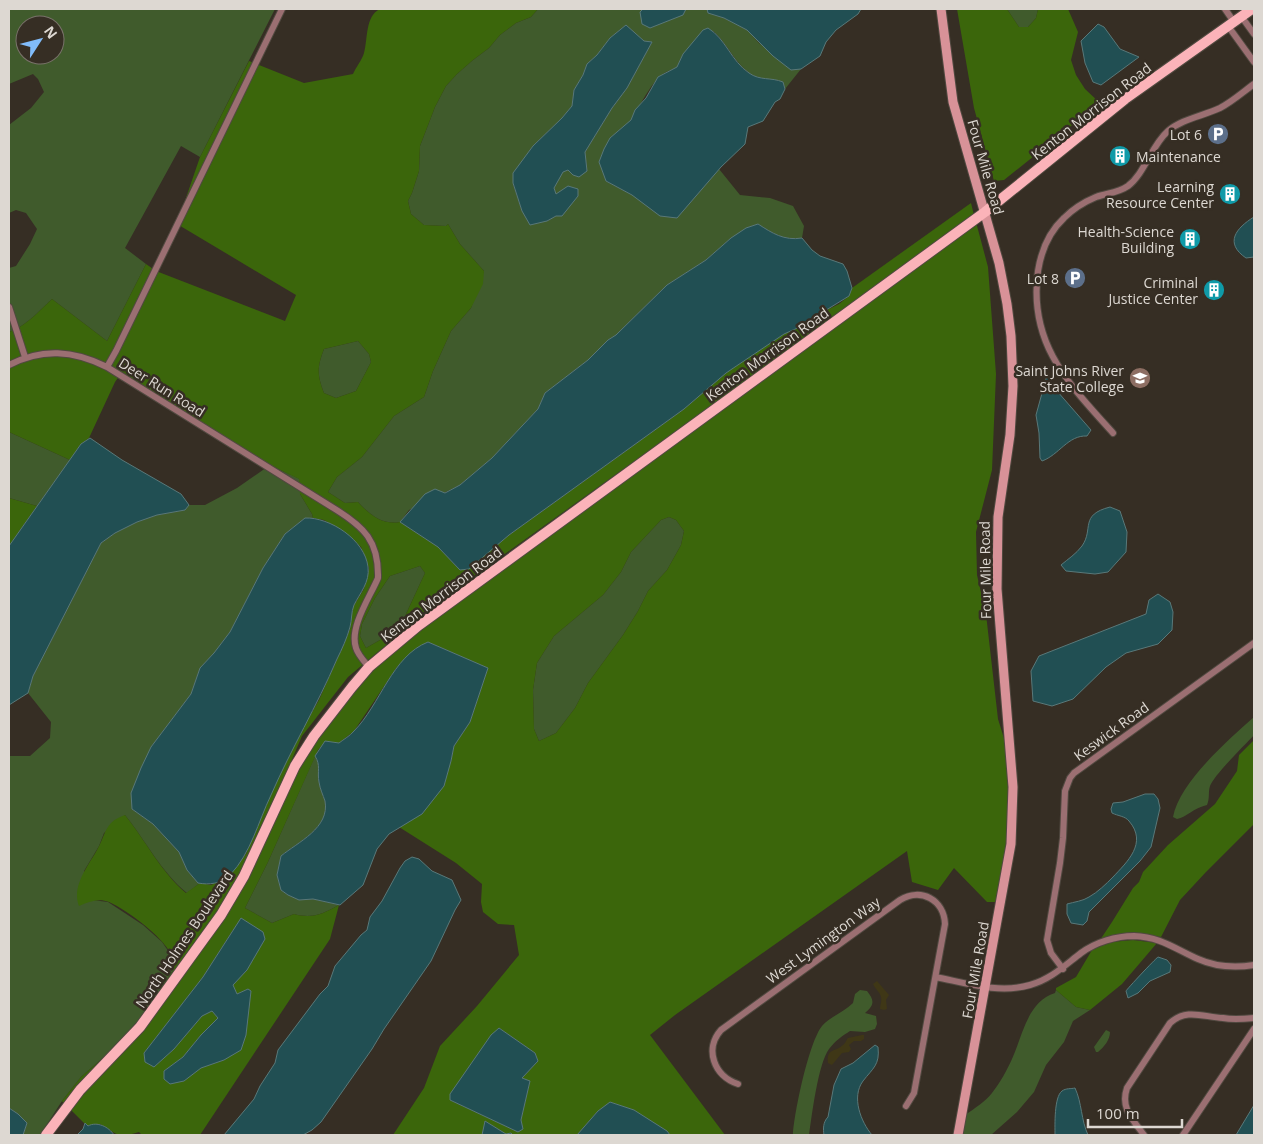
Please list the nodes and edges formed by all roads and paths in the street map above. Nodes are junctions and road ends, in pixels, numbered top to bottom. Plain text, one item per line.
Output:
1 (282, 9) edge
2 (941, 9) edge
3 (1225, 9) edge
4 (1252, 9) edge
5 (1234, 21) junction
6 (1254, 34) edge
7 (1254, 62) edge
8 (1254, 84) edge
9 (985, 212) junction
10 (9, 307) edge
11 (25, 357) junction
12 (9, 365) edge
13 (106, 367) junction
14 (1114, 433) dead end
15 (1254, 643) edge
16 (369, 667) junction
17 (314, 736) joint
18 (1254, 966) edge
19 (1063, 968) junction
20 (936, 977) junction
21 (986, 987) junction
22 (1254, 1018) edge
23 (1254, 1029) edge
24 (738, 1084) dead end
25 (906, 1106) dead end
26 (46, 1135) edge
27 (958, 1135) edge
28 (1144, 1135) edge
29 (1183, 1135) edge

1 - 13 street, Deer Run Road
2 - 9 main road, Four Mile Road
3 - 5 street
4 - 5 main road, Kenton Morrison Road
5 - 6 street
5 - 7 street
5 - 9 main road, Kenton Morrison Road
8 - 14 street
9 - 16 main road, Kenton Morrison Road
9 - 21 main road, Four Mile Road
10 - 11 street
11 - 12 street
11 - 13 street
13 - 16 street, Deer Run Road
15 - 19 street, Keswick Road
16 - 17 main road, Kenton Morrison Road
17 - 26 main road, North Holmes Boulevard
18 - 19 street
19 - 21 street
20 - 21 street
20 - 24 street, West Lymington Way
20 - 25 street
21 - 27 main road, Four Mile Road
22 - 28 street
23 - 29 street

